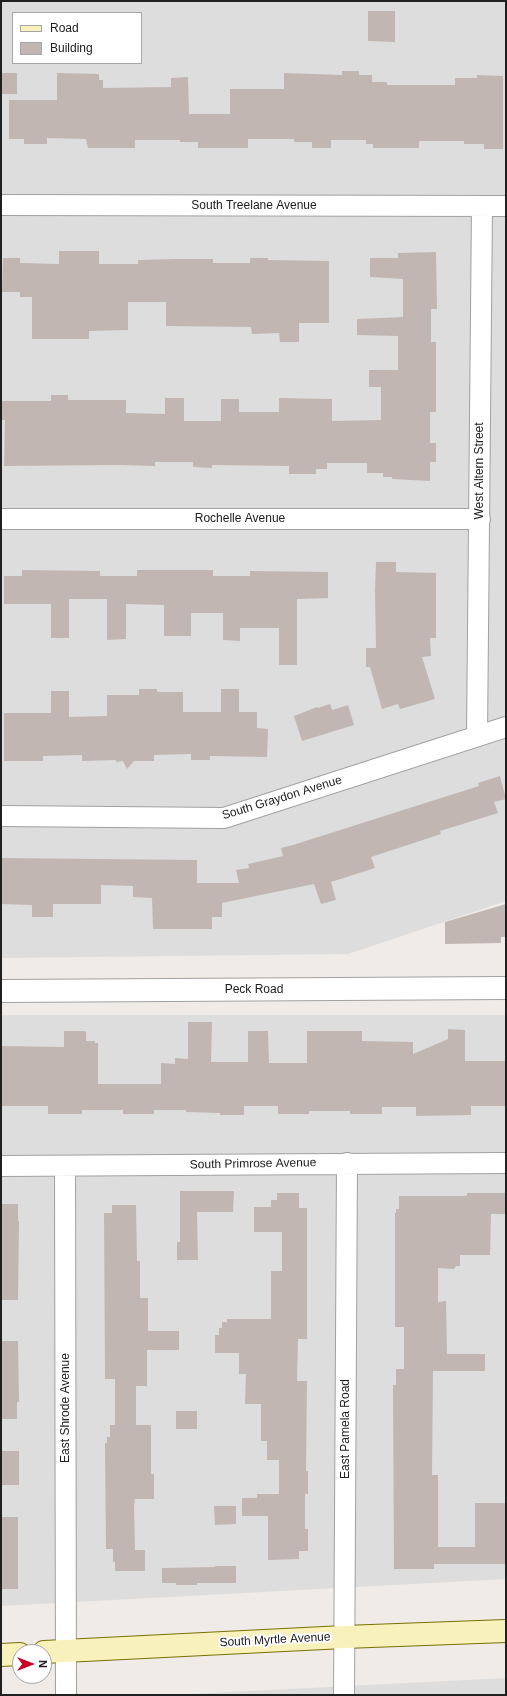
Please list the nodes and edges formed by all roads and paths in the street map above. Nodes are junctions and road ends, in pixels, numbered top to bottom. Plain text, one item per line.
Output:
1 (1, 205) edge
2 (482, 206) junction
3 (506, 206) edge
4 (1, 519) edge
5 (480, 519) junction
6 (506, 727) edge
7 (477, 736) junction
8 (1, 816) edge
9 (506, 988) edge
10 (1, 990) edge
11 (347, 1163) junction
12 (506, 1163) edge
13 (1, 1166) edge
14 (65, 1166) junction
15 (506, 1631) edge
16 (344, 1636) junction
17 (66, 1651) junction
18 (52, 1652) edge
19 (12, 1654) edge
20 (1, 1655) edge
21 (66, 1695) edge
22 (344, 1695) edge

1 - 2 street, South Treelane Avenue
2 - 3 street, South Treelane Avenue
2 - 5 street, West Altern Street
4 - 5 street, Rochelle Avenue
5 - 7 street, West Altern Street
6 - 7 street, South Graydon Avenue
7 - 8 street, South Graydon Avenue
9 - 10 street, Peck Road
11 - 12 street, South Primrose Avenue
11 - 14 street, South Primrose Avenue
11 - 16 street, East Pamela Road
13 - 14 street, South Primrose Avenue
14 - 17 street, East Shrode Avenue
15 - 16 main road, South Myrtle Avenue
16 - 17 main road, South Myrtle Avenue
16 - 22 street, East Pamela Road
17 - 18 main road, South Myrtle Avenue
17 - 21 street, East Shrode Avenue
19 - 20 main road

